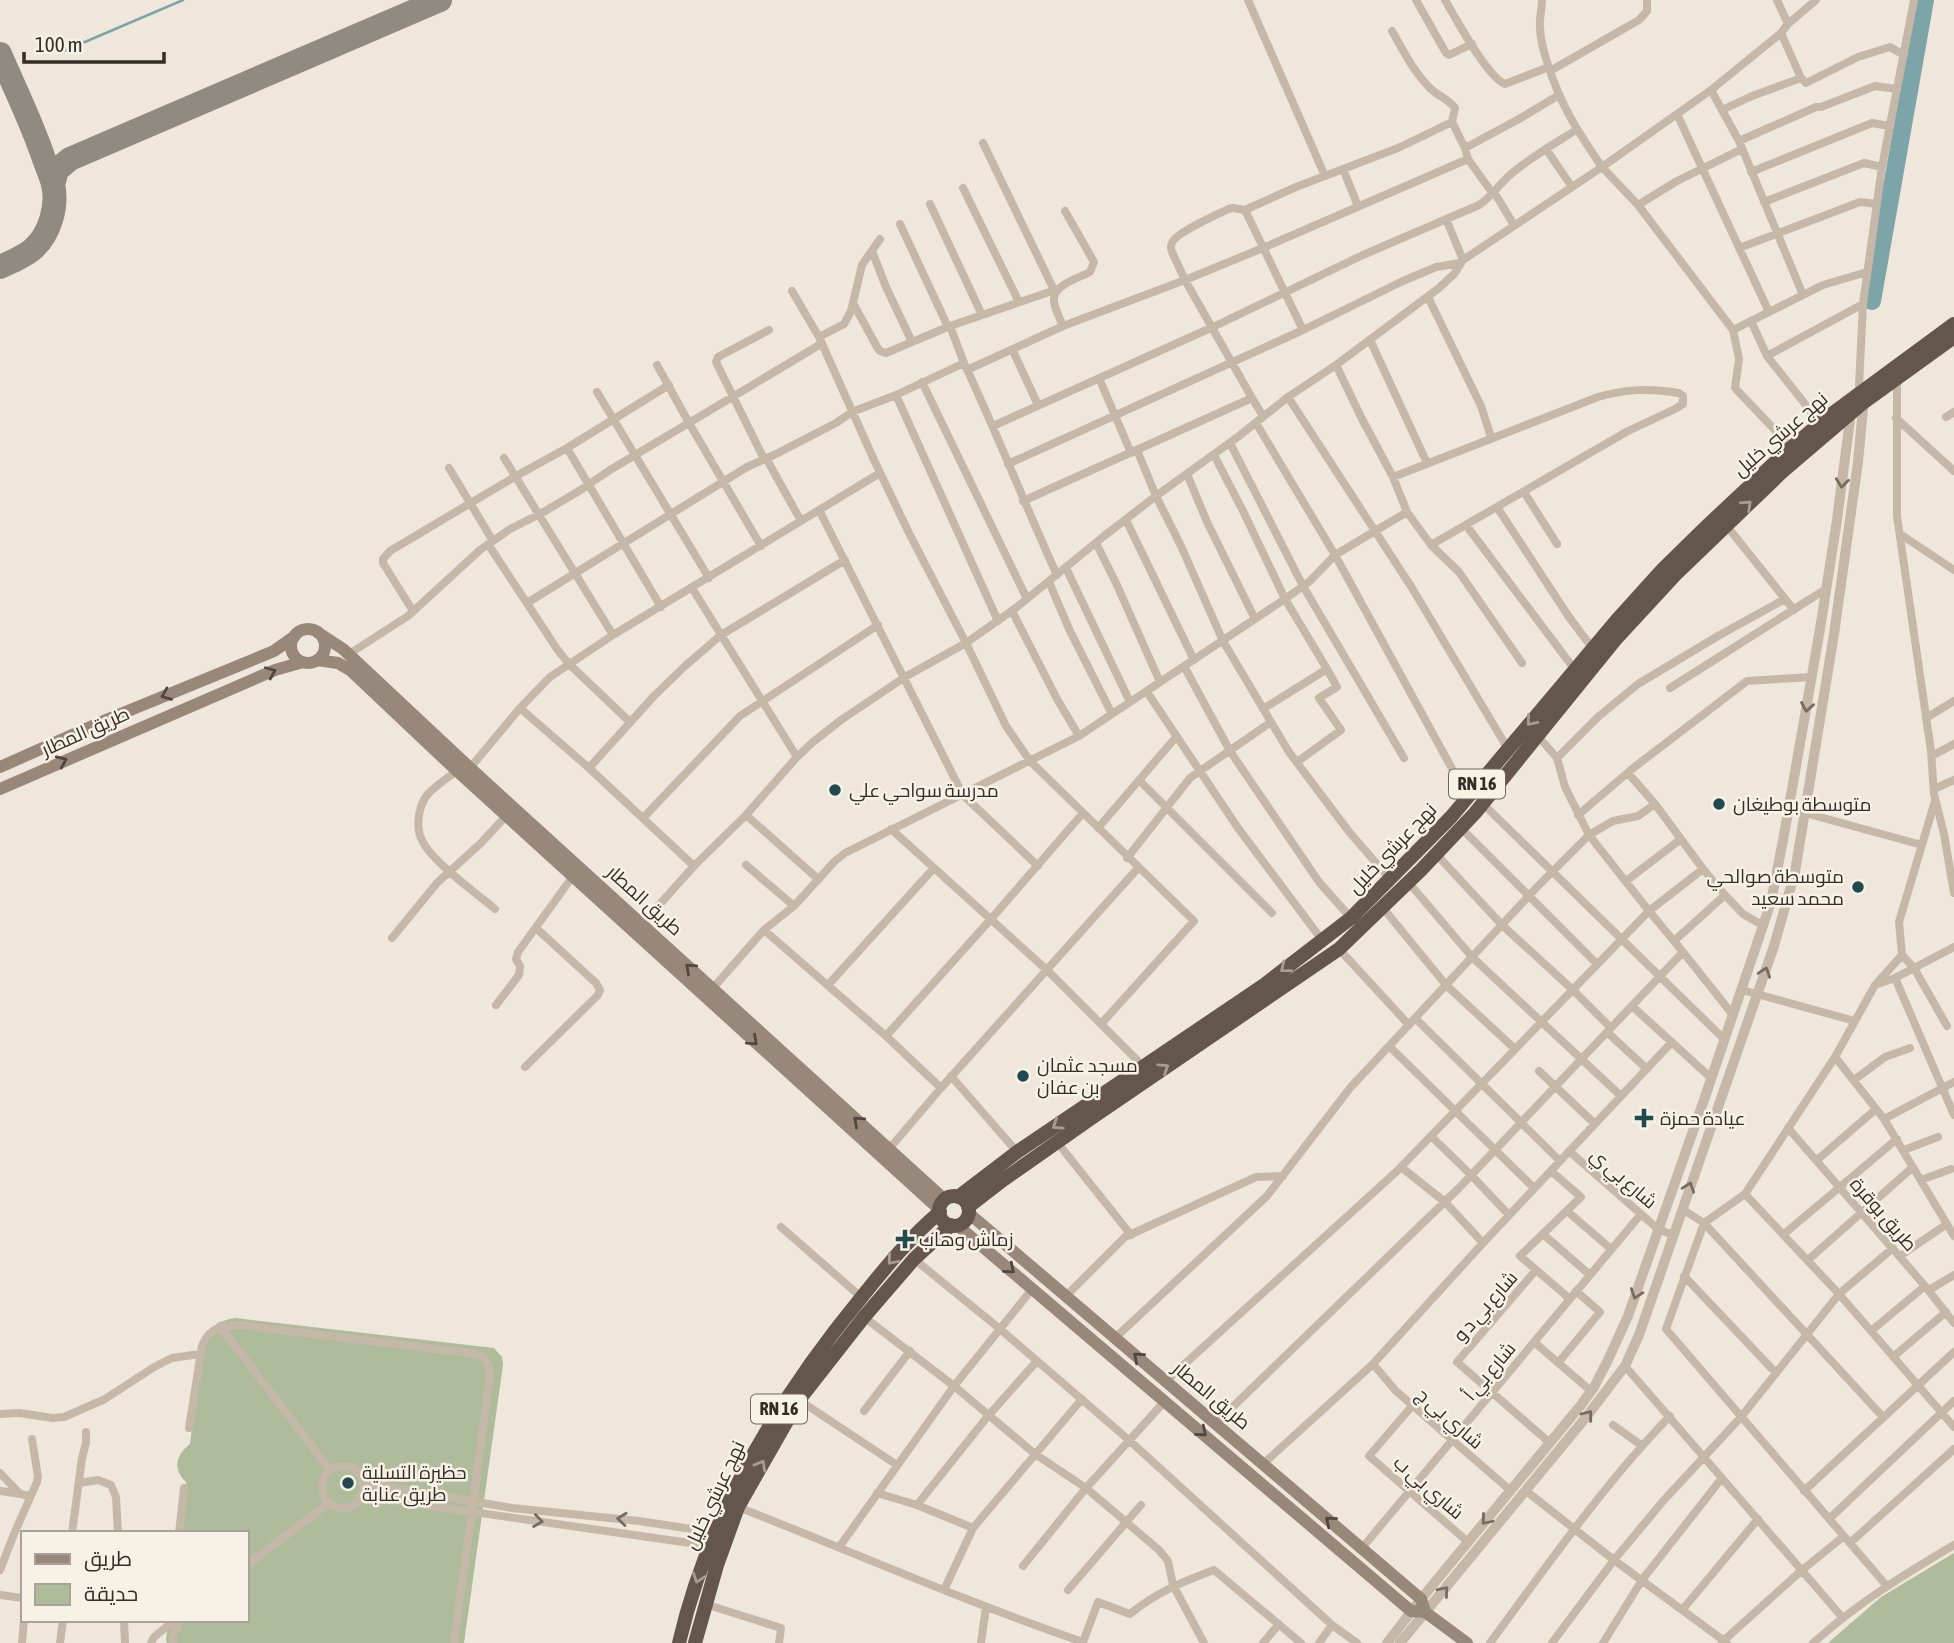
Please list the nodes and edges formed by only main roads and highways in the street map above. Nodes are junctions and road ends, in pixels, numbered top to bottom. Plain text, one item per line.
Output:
1 (1954, 324) edge
2 (1954, 337) edge
3 (1860, 393) junction
4 (317, 632) junction
5 (295, 636) junction
6 (317, 660) junction
7 (303, 662) junction
8 (201, 681) junction
9 (209, 699) junction
10 (107, 720) junction
11 (115, 738) junction
12 (0, 766) edge
13 (463, 770) junction
14 (0, 789) edge
15 (639, 928) junction
16 (886, 1154) junction
17 (953, 1206) junction
18 (954, 1225) junction
19 (717, 1540) junction
20 (1425, 1612) junction
21 (1461, 1641) edge
22 (679, 1643) edge
23 (695, 1643) edge

1 - 3 highway, نهج عرشي خليل / RN 16
2 - 3 highway, نهج عرشي خليل / RN 16
3 -> 17 highway, نهج عرشي خليل / RN 16
17 -> 3 highway, نهج عرشي خليل / RN 16
4 - 5 main road
4 - 6 main road
4 - 13 main road, طريق المطار
5 - 7 main road
5 - 8 main road, طريق المطار
6 - 7 main road
6 - 13 main road, طريق المطار
9 -> 7 main road, طريق المطار
8 - 9 main road
8 -> 10 main road, طريق المطار
9 - 11 main road, طريق المطار
10 - 11 main road
10 - 12 main road, طريق المطار
14 -> 11 main road, طريق المطار
13 - 15 main road, طريق المطار
13 - 15 main road, طريق المطار
15 -> 16 main road, طريق المطار
16 -> 15 main road, طريق المطار
16 - 17 main road, طريق المطار
17 - 18 highway
17 - 18 highway, نهج عرشي خليل
17 -> 19 highway, نهج عرشي خليل / RN 16
20 -> 17 main road, طريق المطار
19 -> 18 highway, نهج عرشي خليل / RN 16
18 -> 20 main road, طريق المطار
19 -> 22 highway, نهج عرشي خليل / RN 16
19 - 23 highway, نهج عرشي خليل / RN 16
20 - 21 main road

